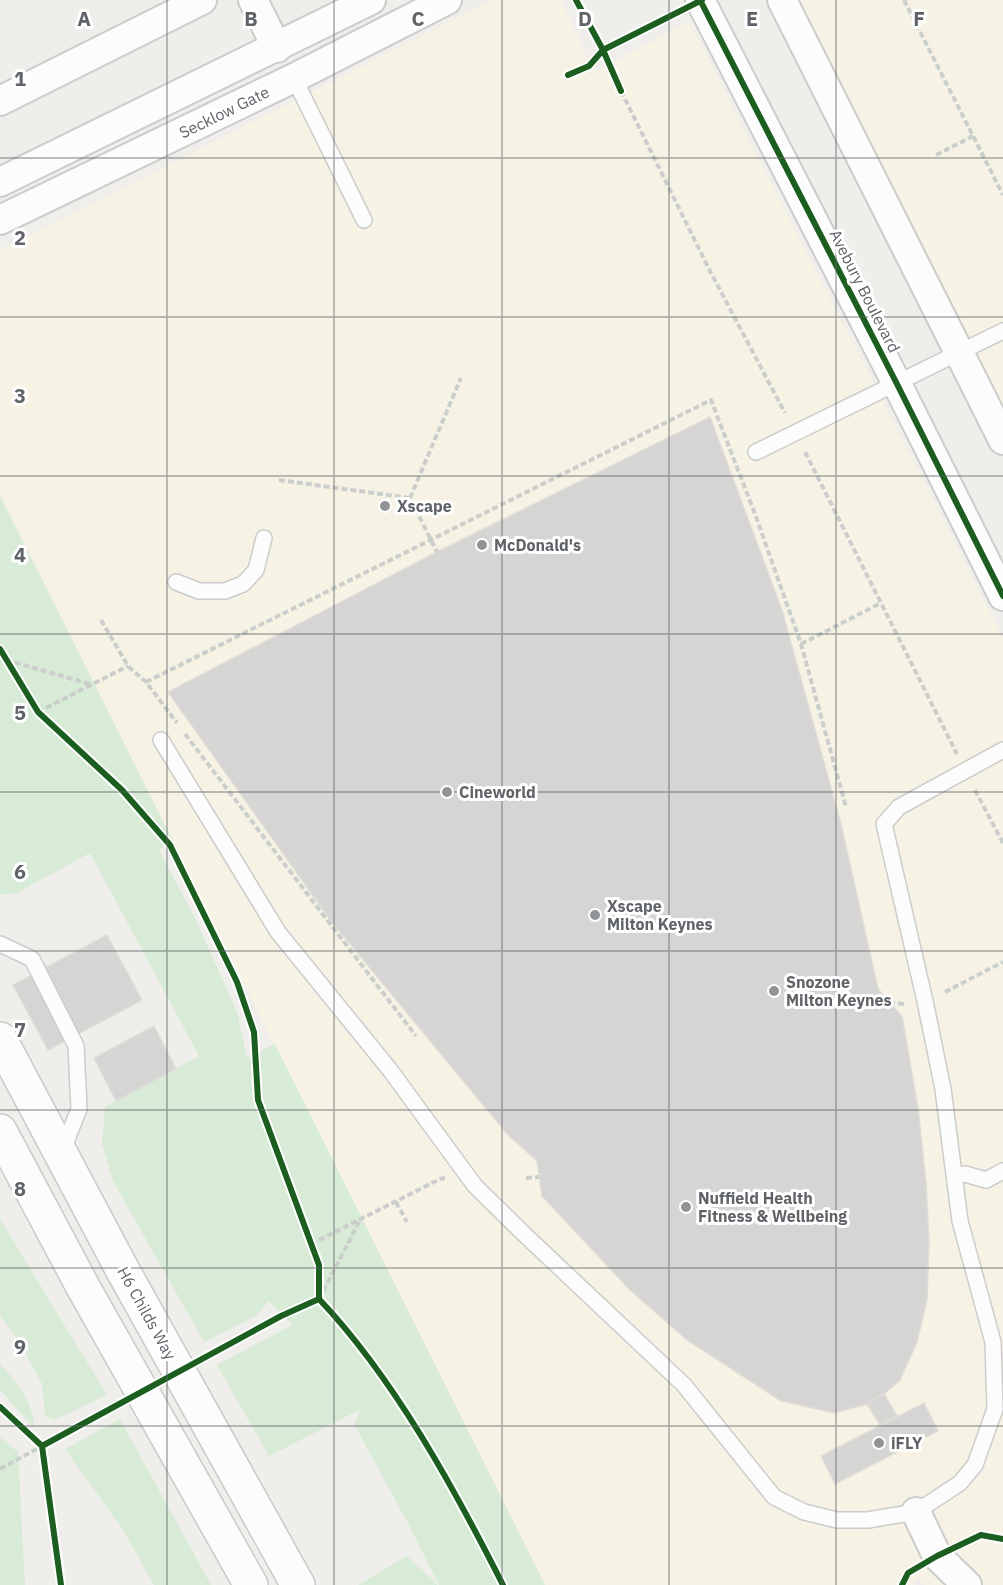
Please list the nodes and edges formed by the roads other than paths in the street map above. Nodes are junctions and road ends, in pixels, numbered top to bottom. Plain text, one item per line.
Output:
1 (202, 0) edge
2 (253, 0) edge
3 (371, 0) edge
4 (447, 0) edge
5 (700, 0) edge
6 (782, 0) edge
7 (277, 48) junction
8 (294, 78) junction
9 (0, 101) edge
10 (0, 182) edge
11 (0, 220) edge
12 (364, 220) dead end
13 (1003, 331) edge
14 (959, 353) junction
15 (897, 384) junction
16 (1003, 440) edge
17 (756, 452) dead end
18 (264, 538) dead end
19 (176, 582) dead end
20 (1003, 596) edge
21 (161, 740) dead end
22 (1003, 750) edge
23 (0, 944) edge
24 (0, 1039) edge
25 (0, 1131) edge
26 (61, 1154) junction
27 (1003, 1171) edge
28 (955, 1176) junction
29 (916, 1512) junction
30 (251, 1585) edge
31 (298, 1585) edge
32 (966, 1585) edge

1 - 9 street
2 - 7 street
3 - 7 street
4 - 8 street, Secklow Gate
5 - 15 street, Avebury Boulevard
6 - 14 street
7 - 10 street
8 - 11 street, Secklow Gate
8 - 12 lane
13 - 14 lane
14 - 15 lane
14 - 16 street
15 - 17 lane
15 - 20 street, Avebury Boulevard
18 - 19 lane
21 - 29 lane
22 - 28 lane
23 - 26 lane
24 - 26 street, H6 Childs Way
25 - 30 street
26 - 31 street, H6 Childs Way
27 - 28 lane
28 - 29 lane
29 - 32 street

